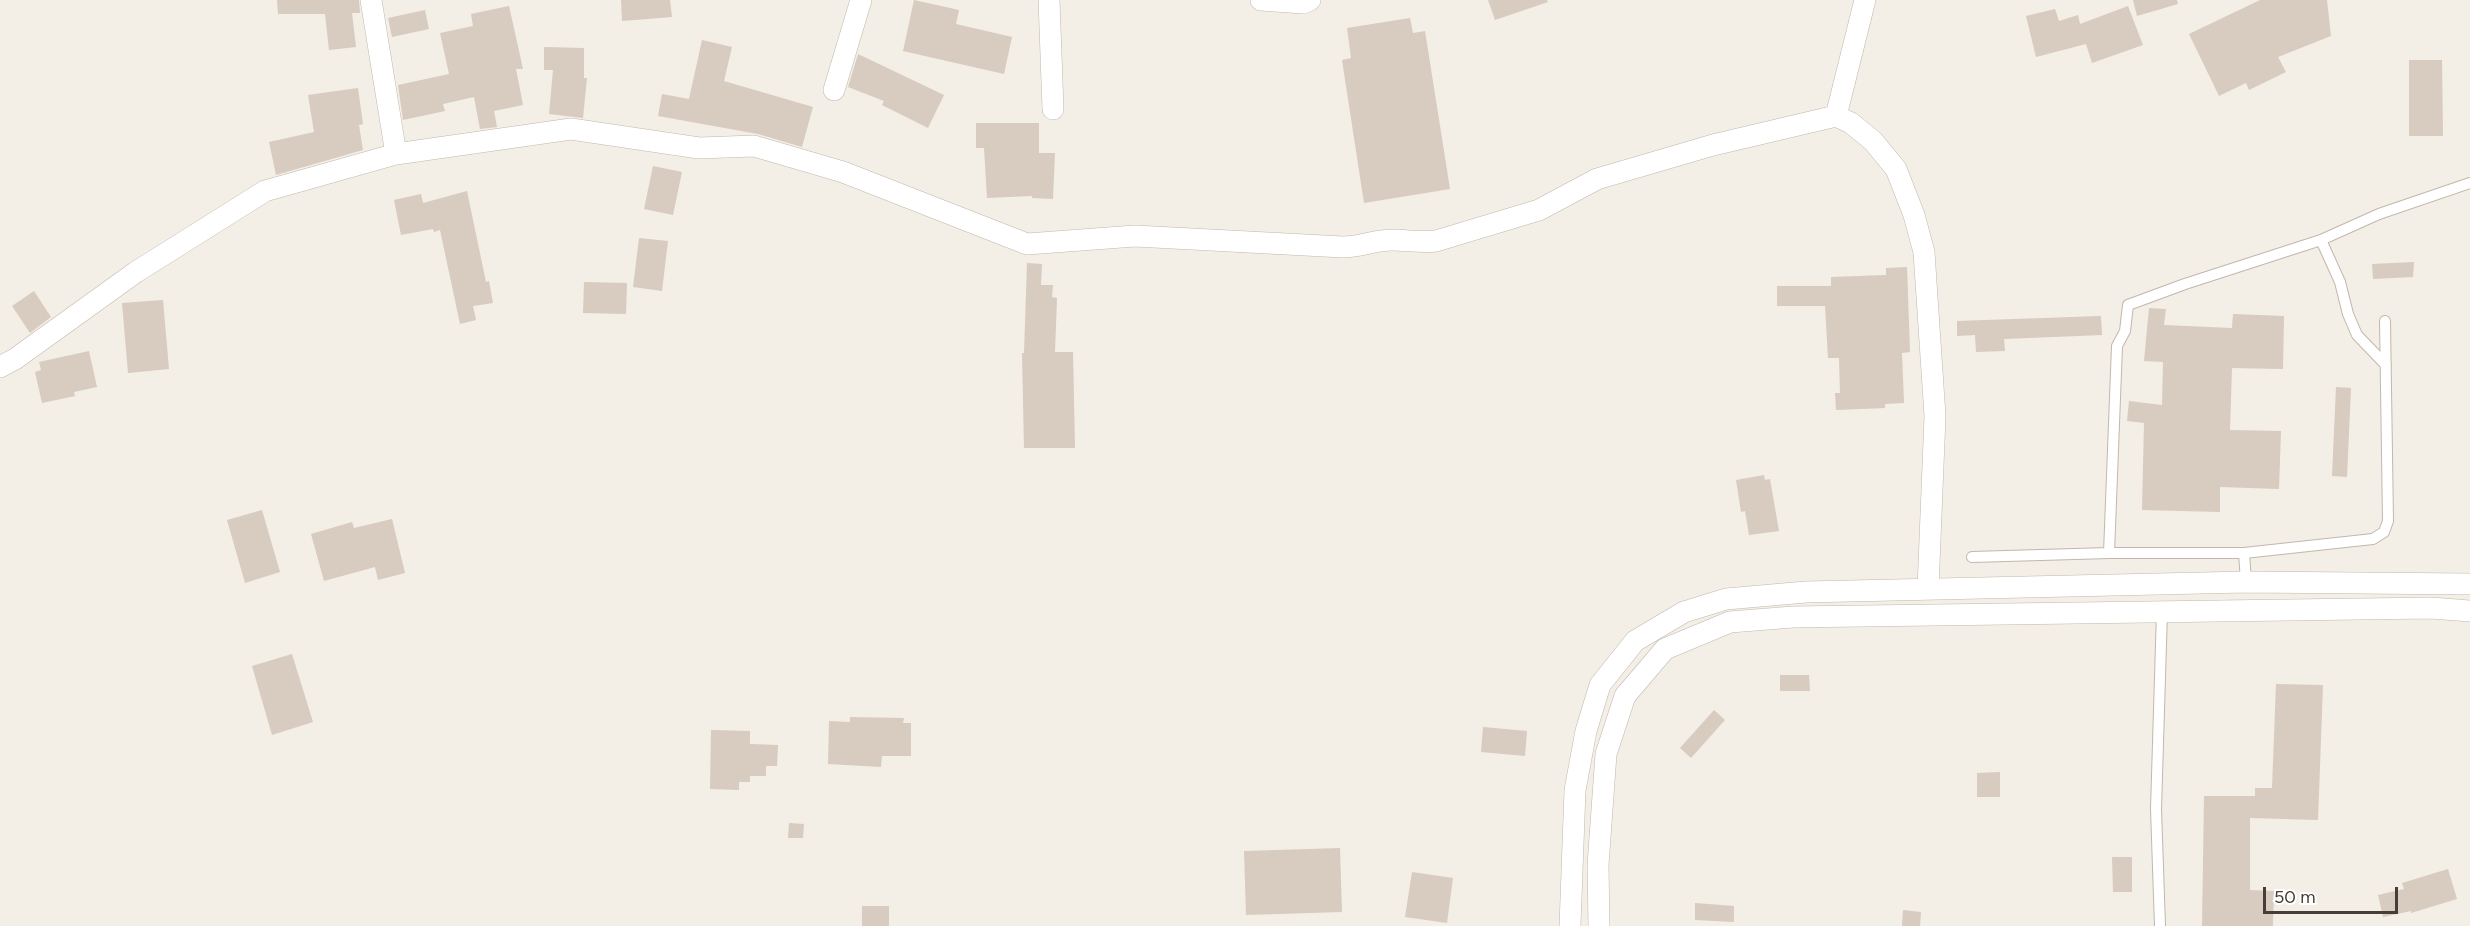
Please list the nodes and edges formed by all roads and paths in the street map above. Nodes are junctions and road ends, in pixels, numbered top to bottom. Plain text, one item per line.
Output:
1 (371, 0) edge
2 (861, 0) edge
3 (1049, 0) edge
4 (1261, 0) edge
5 (1310, 0) edge
6 (1865, 0) edge
7 (834, 90) dead end
8 (1053, 109) dead end
9 (1836, 116) junction
10 (396, 154) junction
11 (2470, 183) edge
12 (2321, 240) junction
13 (2385, 321) dead end
14 (2386, 365) junction
15 (0, 367) edge
16 (2109, 553) junction
17 (2244, 553) junction
18 (1972, 557) dead end
19 (2246, 582) junction
20 (2470, 584) edge
21 (1928, 589) junction
22 (2162, 611) junction
23 (2470, 611) edge
24 (1570, 926) edge
25 (1599, 926) edge
26 (2160, 926) edge

1 - 10 street
2 - 7 street
3 - 8 street
4 - 5 street
6 - 9 street
9 - 10 street
9 - 21 street
10 - 15 street
11 - 12 lane
12 - 14 lane
12 - 16 lane
13 - 14 lane
14 - 17 lane
16 - 17 lane
16 - 18 lane
17 - 19 lane
19 - 20 street
19 - 21 street
21 - 24 street
22 - 23 street
22 - 25 street
22 - 26 lane

